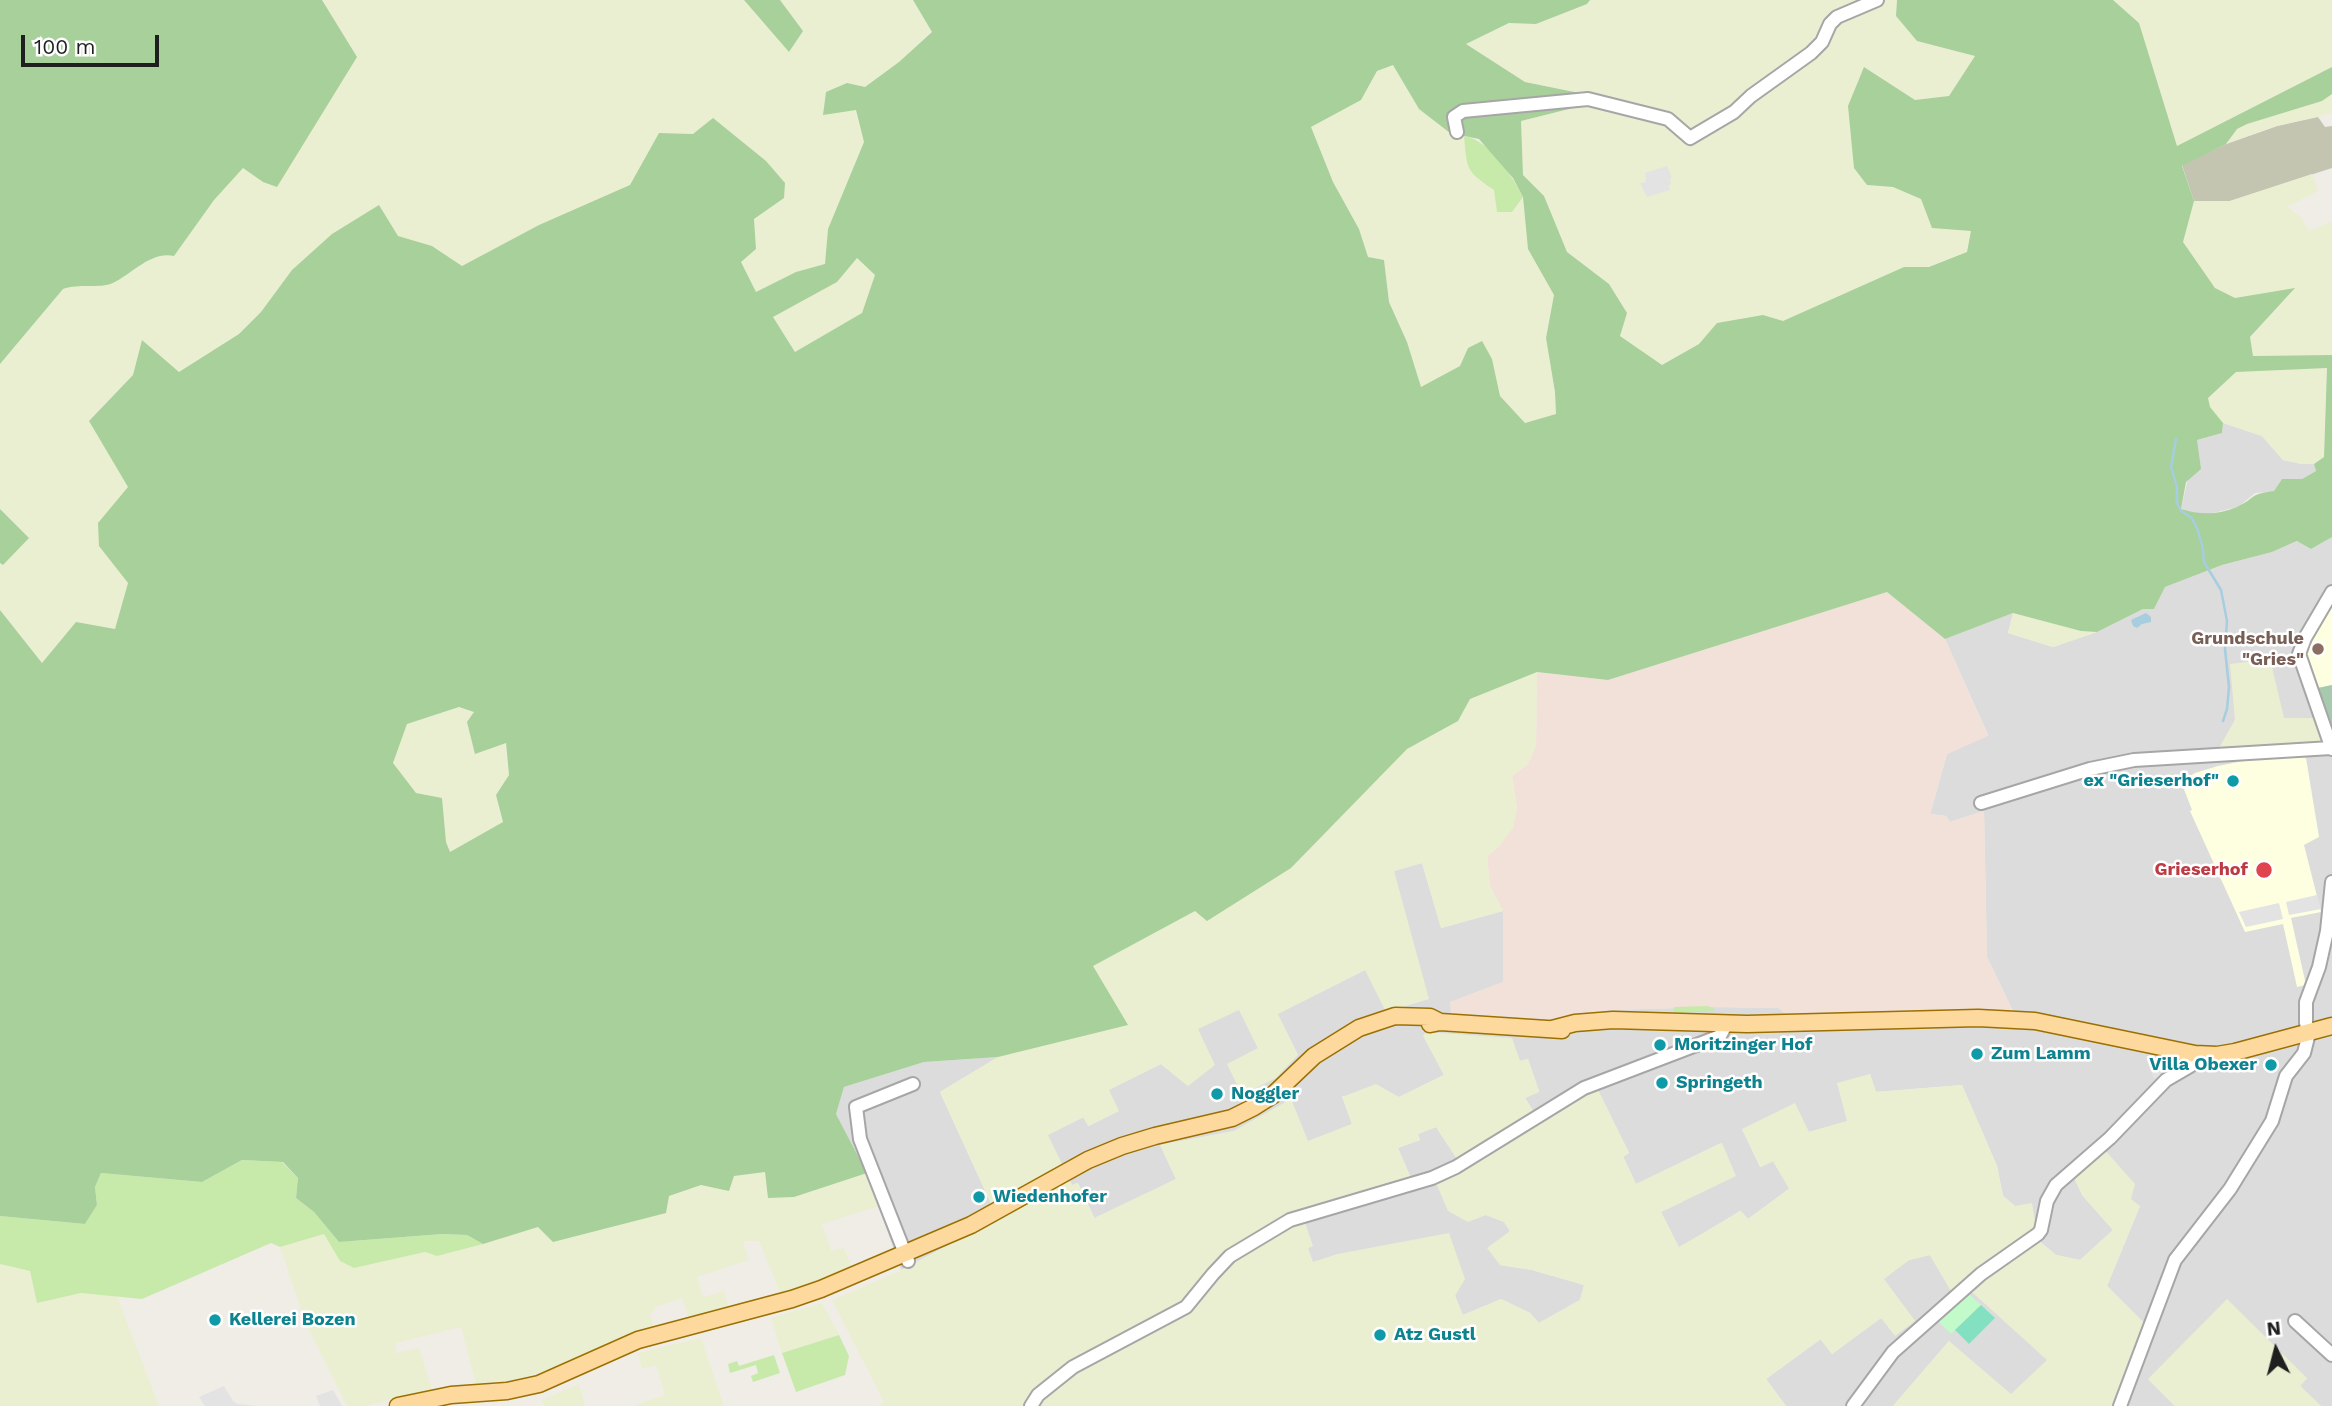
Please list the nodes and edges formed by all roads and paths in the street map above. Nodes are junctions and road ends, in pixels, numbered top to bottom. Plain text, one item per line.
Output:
1 (1877, 0) edge
2 (1457, 132) dead end
3 (2332, 592) edge
4 (2332, 748) edge
5 (1981, 803) dead end
6 (2332, 882) edge
7 (1727, 1023) junction
8 (2332, 1026) edge
9 (2309, 1032) junction
10 (2332, 1034) edge
11 (2202, 1055) junction
12 (913, 1084) dead end
13 (907, 1257) junction
14 (2295, 1321) dead end
15 (2332, 1355) edge
16 (398, 1406) edge
17 (1031, 1406) edge
18 (1853, 1406) edge
19 (2120, 1406) edge

1 - 2 street
3 - 4 street
4 - 5 street
6 - 9 street
7 - 11 main road
7 - 13 main road
7 - 17 street
8 - 9 main road
9 - 10 street
9 - 11 main road
9 - 19 street
11 - 18 street
12 - 13 street
13 - 16 main road
14 - 15 street

